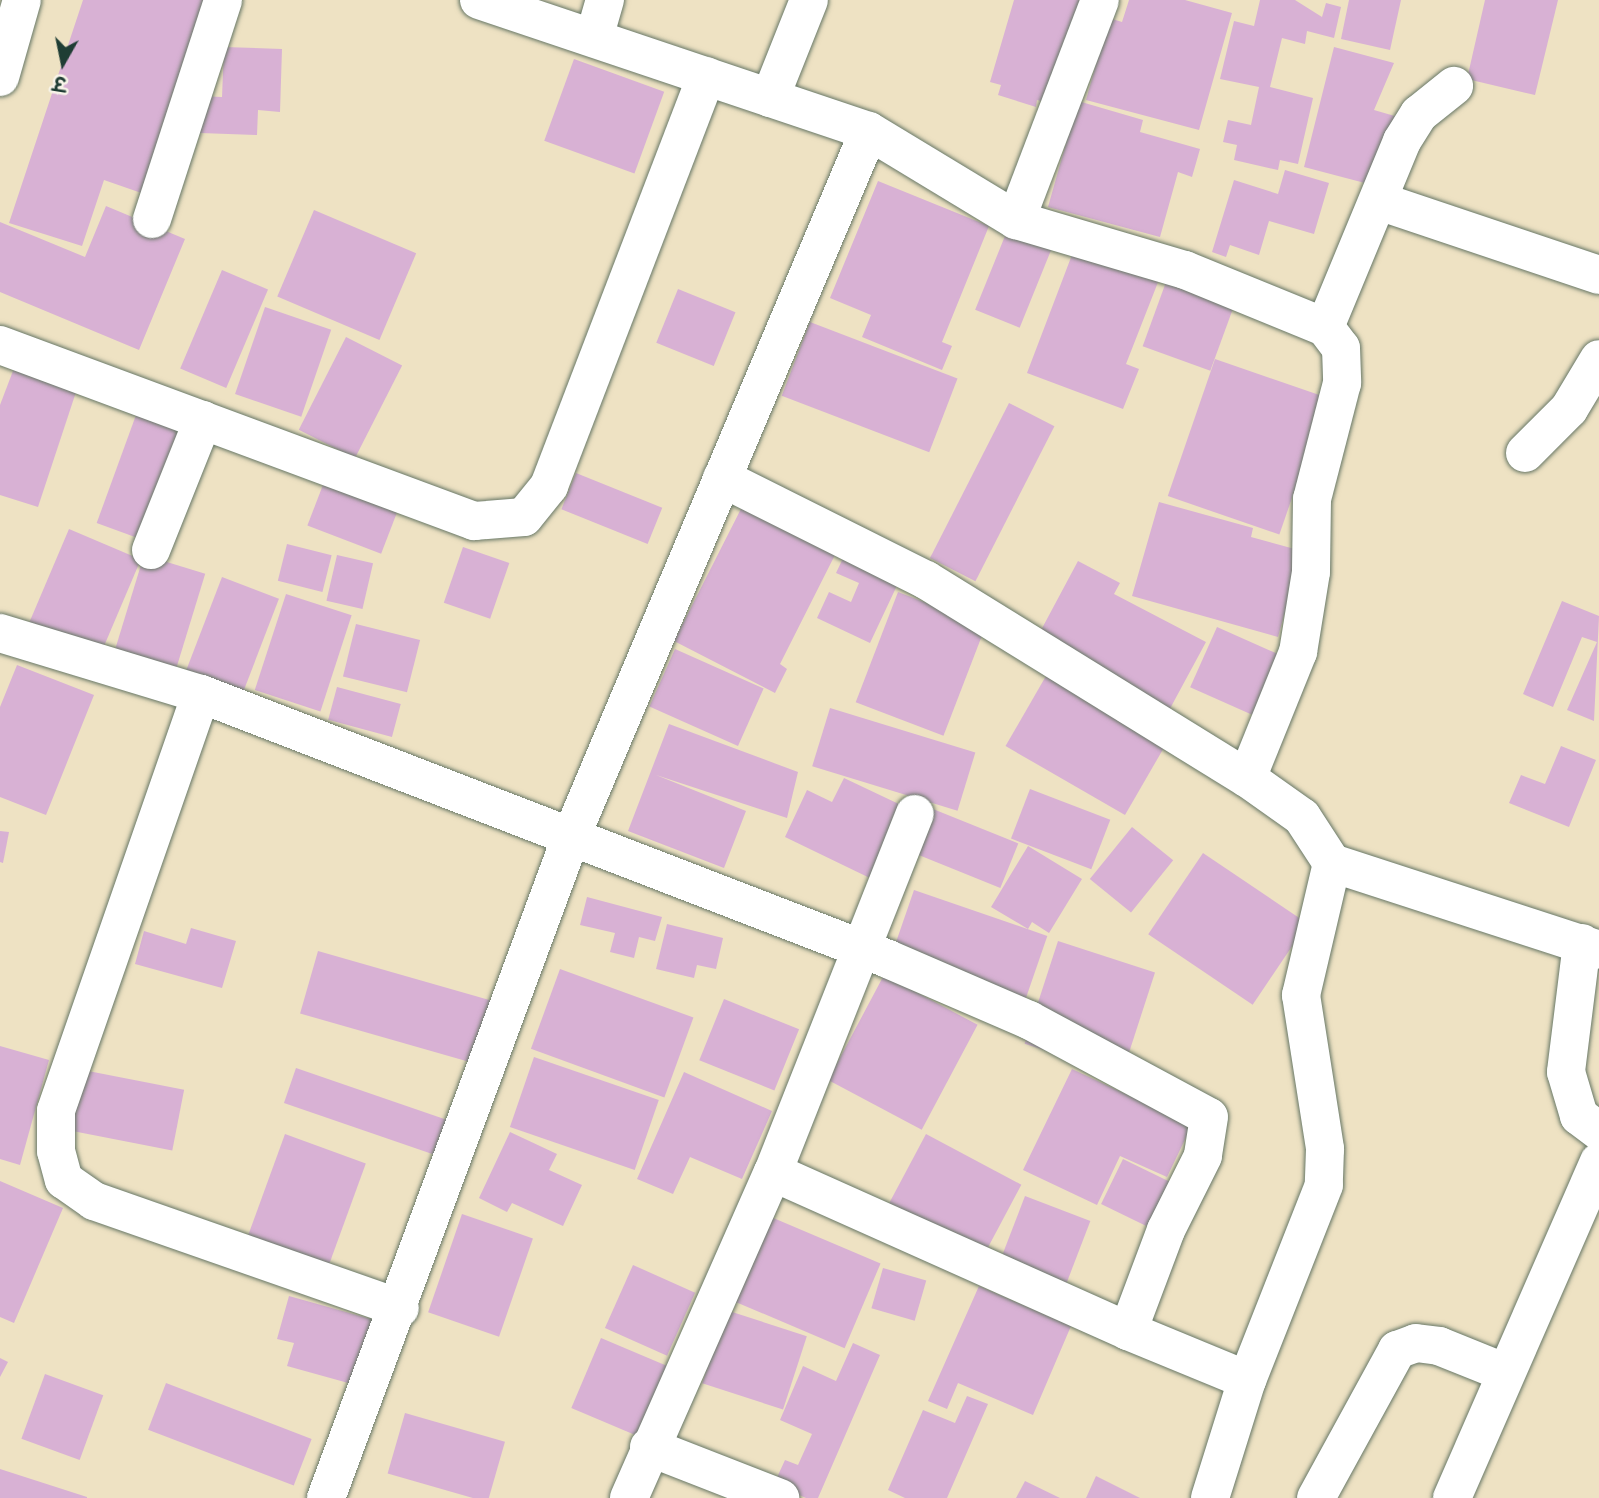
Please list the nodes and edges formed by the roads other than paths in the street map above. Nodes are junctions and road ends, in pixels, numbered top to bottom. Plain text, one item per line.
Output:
1 (22, 0) edge
2 (223, 0) edge
3 (479, 0) edge
4 (605, 0) edge
5 (809, 0) edge
6 (1100, 0) edge
7 (594, 38) junction
8 (706, 76) junction
9 (0, 77) edge
10 (1454, 86) dead end
11 (769, 98) junction
12 (869, 131) junction
13 (1378, 201) junction
14 (152, 219) dead end
15 (1016, 220) junction
16 (1599, 275) edge
17 (1325, 327) junction
18 (0, 345) edge
19 (1595, 372) edge
20 (203, 420) junction
21 (1525, 453) dead end
22 (722, 478) junction
23 (152, 550) dead end
24 (0, 632) edge
25 (201, 694) junction
26 (1247, 778) junction
27 (915, 814) dead end
28 (571, 837) junction
29 (1332, 863) junction
30 (1590, 947) edge
31 (862, 948) junction
32 (1599, 1131) edge
33 (1599, 1162) edge
34 (773, 1172) junction
35 (400, 1308) junction
36 (1128, 1331) junction
37 (1506, 1373) junction
38 (1247, 1380) junction
39 (649, 1447) junction
40 (327, 1498) edge
41 (629, 1498) edge
42 (780, 1498) edge
43 (1210, 1498) edge
44 (1317, 1498) edge
45 (1452, 1498) edge

1 - 9 street
2 - 14 street
3 - 7 street
4 - 7 street
5 - 11 street
6 - 15 street
7 - 8 street
8 - 11 street
8 - 20 street
10 - 13 street
11 - 12 street
12 - 15 street
12 - 22 street
13 - 16 street
13 - 17 street
15 - 17 street
17 - 26 street
18 - 20 street
19 - 21 street
20 - 23 street
22 - 26 street
22 - 28 street
24 - 25 street
25 - 28 street
25 - 35 street
26 - 29 street
27 - 31 street
28 - 31 street
28 - 35 street
29 - 30 street
29 - 38 street
30 - 32 street
31 - 34 street
31 - 36 street
33 - 37 street
34 - 36 street
34 - 39 street
35 - 40 street
36 - 38 street
37 - 44 street
37 - 45 street
38 - 43 street
39 - 41 street
39 - 42 street

